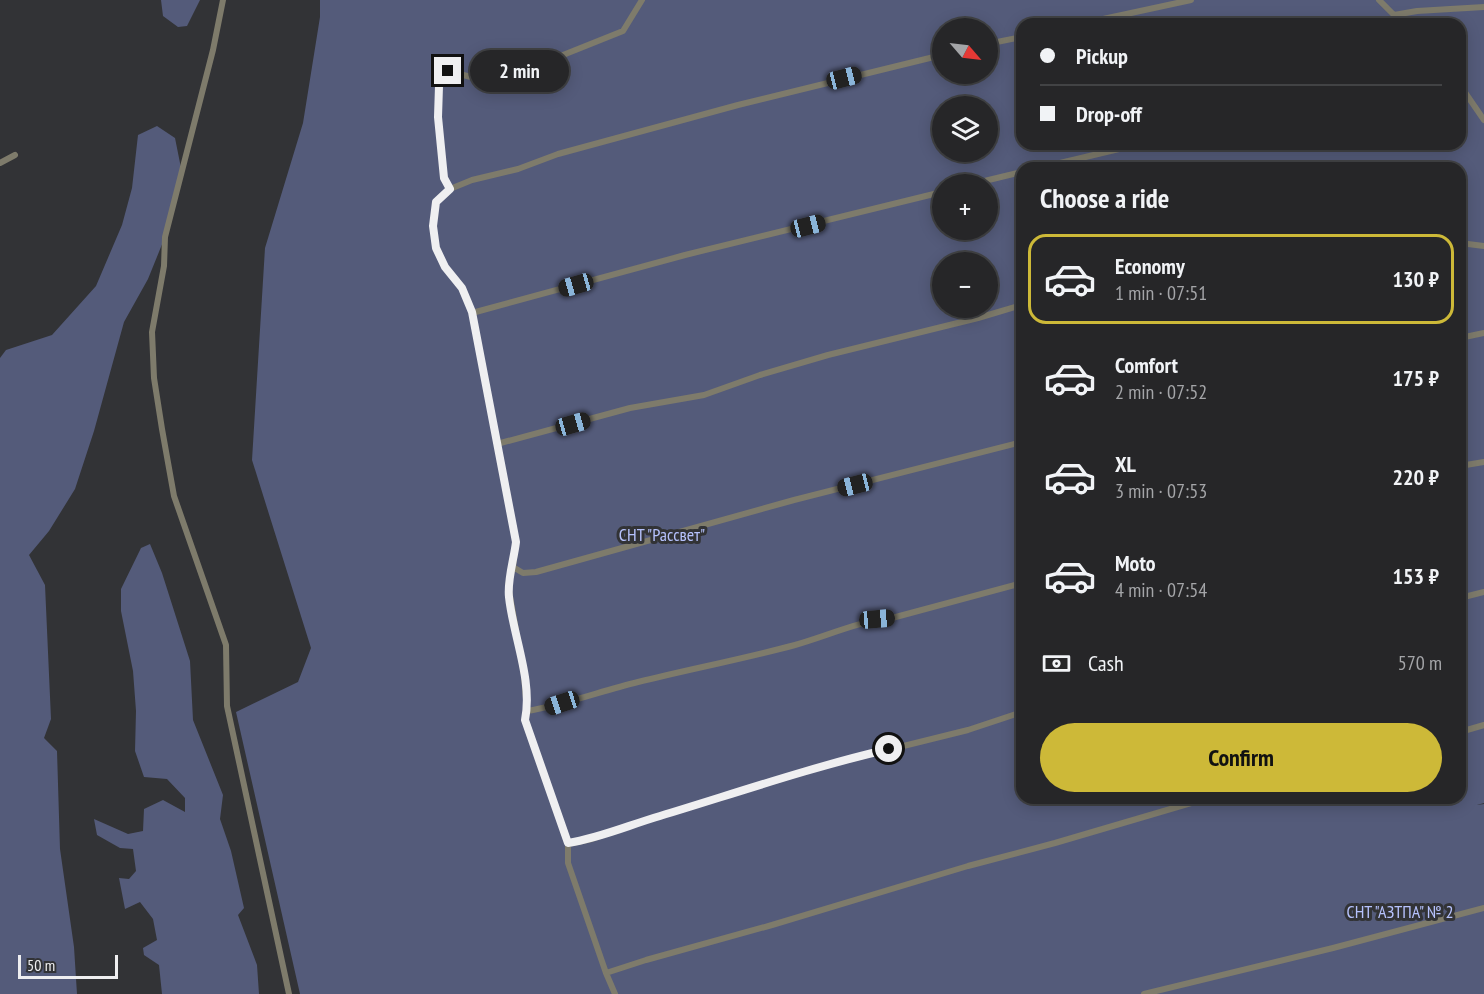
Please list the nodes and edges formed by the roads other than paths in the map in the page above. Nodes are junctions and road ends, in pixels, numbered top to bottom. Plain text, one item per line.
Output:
1 (223, 0) edge
2 (642, 0) edge
3 (1191, 0) edge
4 (1380, 0) edge
5 (1484, 7) edge
6 (1394, 15) junction
7 (1108, 18) edge
8 (1395, 18) edge
9 (1016, 38) edge
10 (998, 42) edge
11 (932, 57) edge
12 (1466, 94) edge
13 (1484, 120) edge
14 (1115, 150) edge
15 (15, 155) dead end
16 (1064, 162) edge
17 (0, 163) edge
18 (1016, 173) edge
19 (998, 178) edge
20 (450, 189) junction
21 (932, 194) edge
22 (1466, 244) edge
23 (1484, 246) edge
24 (1016, 307) edge
25 (472, 312) junction
26 (1484, 333) edge
27 (1466, 337) edge
28 (497, 444) junction
29 (1016, 444) edge
30 (1484, 462) edge
31 (1466, 465) edge
32 (513, 567) junction
33 (1016, 585) edge
34 (1484, 592) edge
35 (1466, 596) edge
36 (527, 711) junction
37 (1016, 714) edge
38 (1484, 725) edge
39 (1466, 730) edge
40 (1187, 804) edge
41 (568, 843) junction
42 (1484, 908) edge
43 (606, 973) junction
44 (290, 994) edge
45 (615, 994) edge
46 (1144, 994) edge

1 - 44 lane
2 - 20 lane
3 - 7 lane
4 - 6 lane
5 - 6 lane
6 - 8 lane
9 - 10 lane
11 - 20 lane
12 - 13 lane
14 - 16 lane
15 - 17 lane
18 - 19 lane
20 - 25 lane
21 - 25 lane
22 - 23 lane
24 - 28 lane
25 - 28 lane
26 - 27 lane
28 - 32 lane
29 - 32 lane
30 - 31 lane
32 - 36 lane
33 - 36 lane
34 - 35 lane
36 - 41 lane
37 - 41 lane
38 - 39 lane
40 - 43 lane
41 - 43 lane
42 - 46 lane
43 - 45 lane

